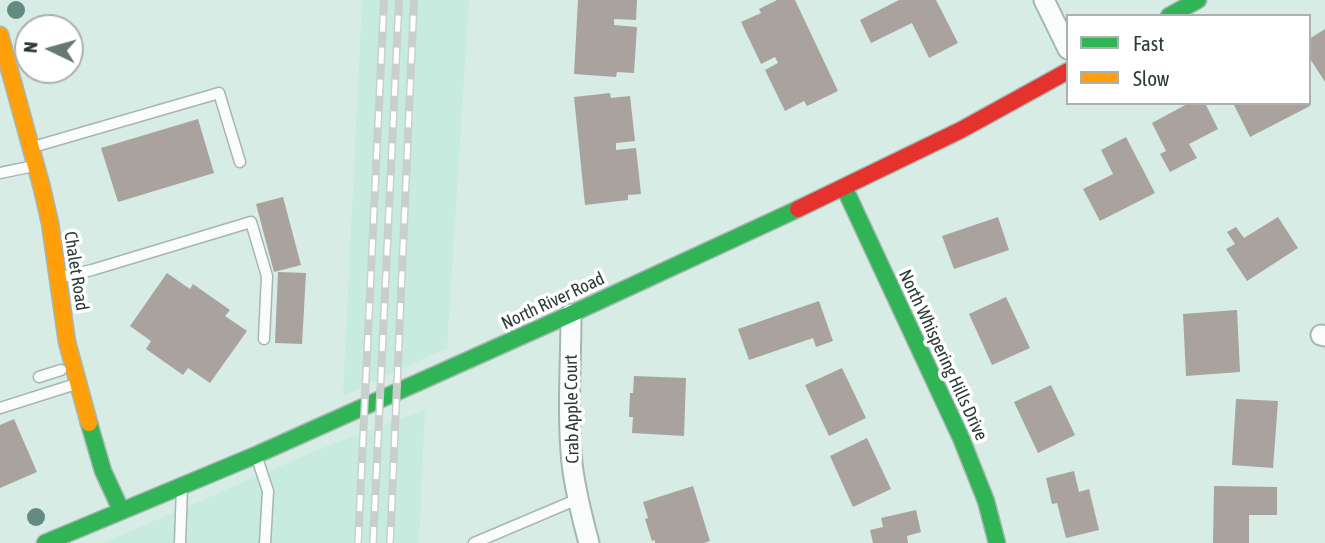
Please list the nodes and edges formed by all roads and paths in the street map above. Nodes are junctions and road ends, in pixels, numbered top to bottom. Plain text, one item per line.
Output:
1 (1044, 0) edge
2 (1198, 0) edge
3 (1173, 14) edge
4 (0, 35) edge
5 (1066, 45) edge
6 (1066, 72) edge
7 (32, 147) junction
8 (240, 162) dead end
9 (37, 166) junction
10 (0, 173) edge
11 (844, 187) junction
12 (58, 277) junction
13 (571, 314) junction
14 (264, 339) dead end
15 (61, 370) dead end
16 (39, 377) dead end
17 (77, 384) junction
18 (0, 408) edge
19 (256, 455) junction
20 (182, 485) junction
21 (578, 499) junction
22 (121, 510) junction
23 (45, 543) edge
24 (180, 543) edge
25 (265, 543) edge
26 (474, 543) edge
27 (589, 543) edge
28 (997, 543) edge

1 - 5 street
2 - 3 street
4 - 7 street, Chalet Road
6 - 11 street, North River Road
7 - 8 lane
7 - 9 street, Chalet Road
9 - 10 lane
9 - 12 street, Chalet Road
11 - 13 street, North River Road
11 - 28 street, North Whispering Hills Drive
12 - 14 lane
12 - 17 street, Chalet Road
13 - 19 street, North River Road
13 - 21 street, Crab Apple Court
15 - 16 lane
17 - 18 lane
17 - 22 street, Chalet Road
19 - 20 street, North River Road
19 - 25 lane
20 - 22 street, North River Road
20 - 24 lane
21 - 26 lane
21 - 27 street, Crab Apple Court
22 - 23 street, North River Road

